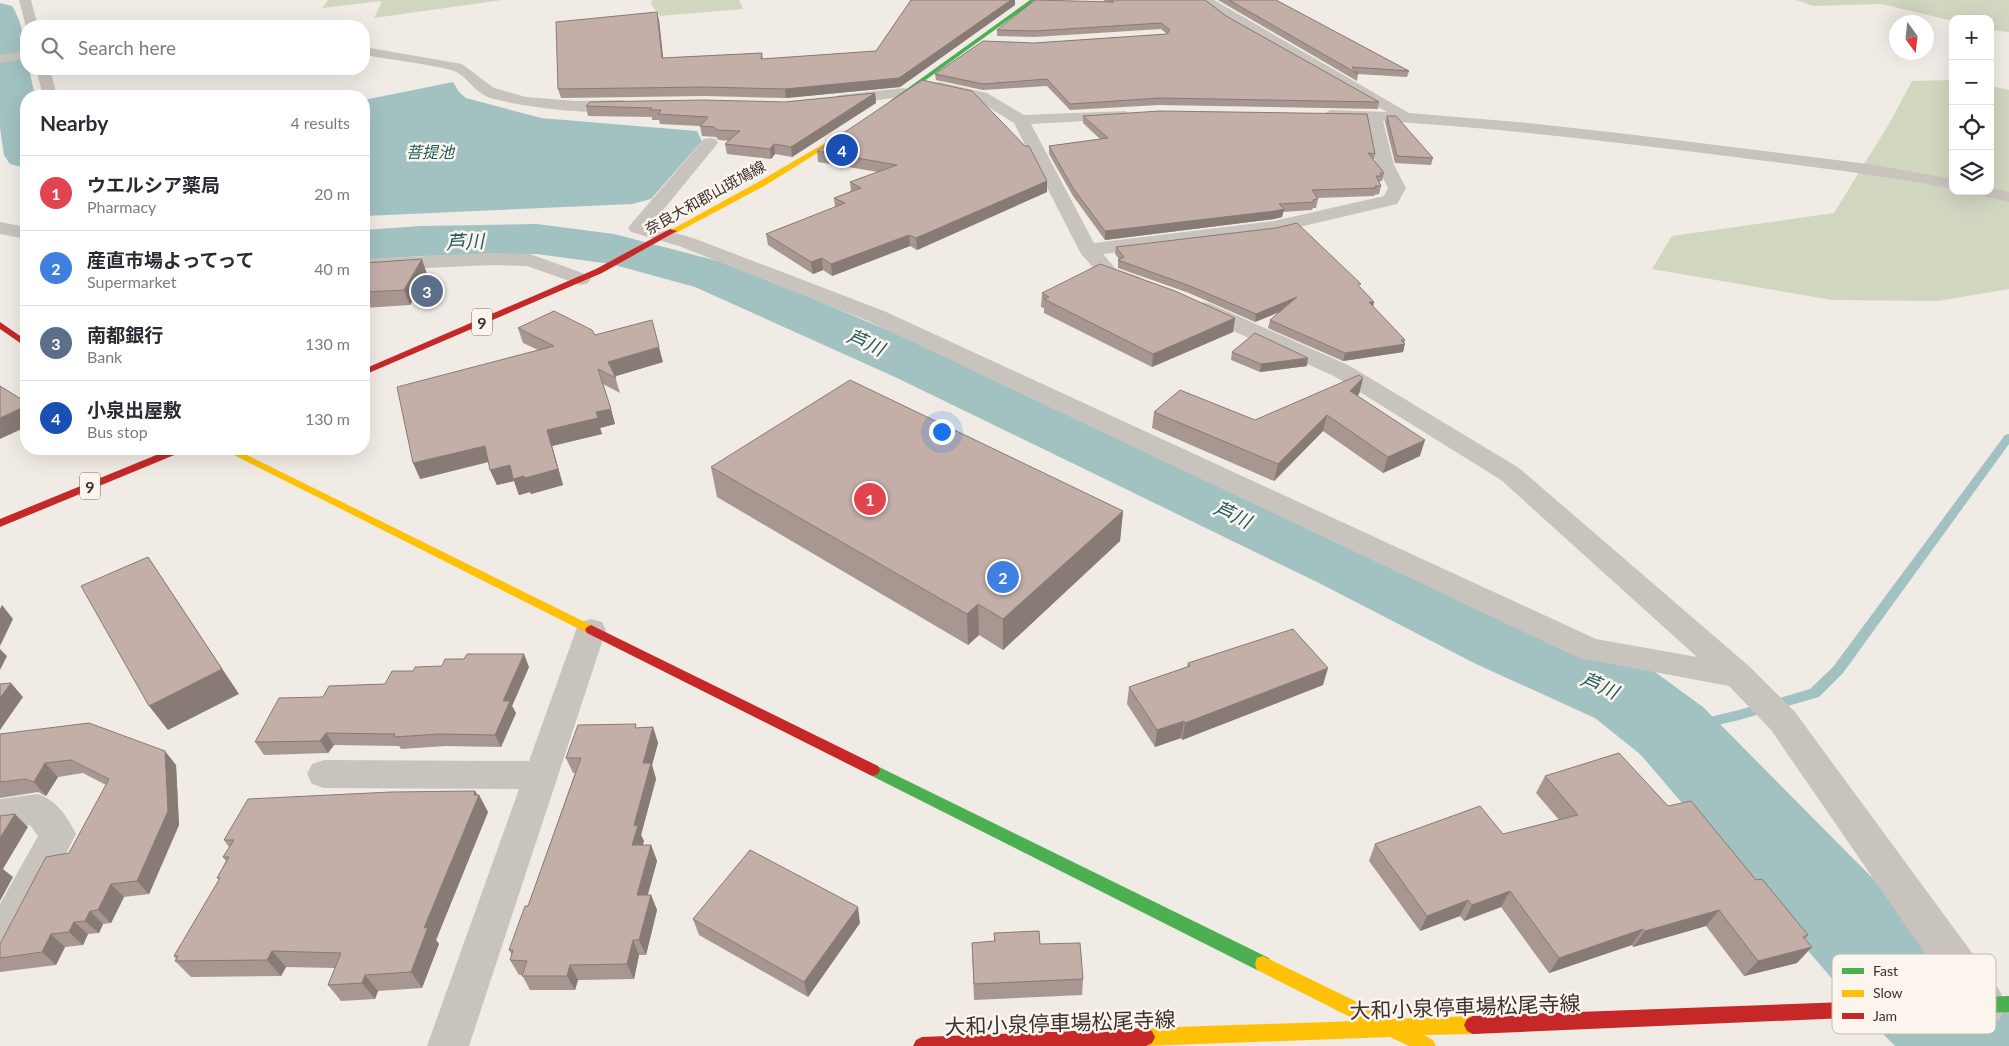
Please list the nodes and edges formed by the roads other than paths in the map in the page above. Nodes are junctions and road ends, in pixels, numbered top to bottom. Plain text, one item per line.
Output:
1 (25, 0) edge
2 (1033, 0) edge
3 (1206, 0) edge
4 (30, 20) edge
5 (980, 41) junction
6 (1000, 42) edge
7 (370, 52) edge
8 (20, 56) edge
9 (0, 59) edge
10 (45, 75) edge
11 (920, 83) junction
12 (48, 90) edge
13 (904, 94) junction
14 (825, 102) edge
15 (637, 105) edge
16 (880, 110) edge
17 (1140, 113) edge
18 (1315, 114) edge
19 (1374, 115) junction
20 (1405, 116) junction
21 (1021, 120) junction
22 (863, 122) edge
23 (710, 143) dead end
24 (1949, 183) edge
25 (1994, 193) edge
26 (2009, 197) edge
27 (0, 228) edge
28 (20, 232) edge
29 (660, 239) junction
30 (1088, 250) junction
31 (370, 265) edge
32 (581, 279) junction
33 (1154, 289) edge
34 (1181, 299) edge
35 (0, 325) edge
36 (20, 340) edge
37 (370, 369) edge
38 (166, 455) edge
39 (239, 455) edge
40 (0, 524) edge
41 (591, 630) junction
42 (1739, 676) junction
43 (324, 774) dead end
44 (540, 775) junction
45 (0, 814) edge
46 (0, 942) edge
47 (1959, 954) edge
48 (1832, 1010) edge
49 (1388, 1027) junction
50 (448, 1046) edge
51 (922, 1046) edge
52 (1427, 1046) edge

1 - 4 street
2 - 5 main road
3 - 20 street
5 - 6 street
5 - 11 main road
7 - 15 street
8 - 9 street
10 - 12 street
11 - 13 main road
11 - 21 street
13 - 14 street
13 - 16 main road
17 - 21 street
18 - 19 street
19 - 20 street
19 - 30 street
20 - 24 street
21 - 30 street
22 - 29 main road, 奈良大和郡山斑鳩線 / 9
23 - 29 street
25 - 26 street
27 - 28 street
29 - 32 main road, 奈良大和郡山斑鳩線 / 9
29 - 42 street
30 - 33 street
31 - 32 street
32 - 37 main road, 奈良大和郡山斑鳩線 / 9
34 - 42 street
35 - 36 main road
38 - 40 main road, 9
39 - 41 main road
41 - 44 street
41 - 49 main road
42 - 47 street
43 - 44 street
44 - 50 street
45 - 46 street
48 - 49 main road, 大和小泉停車場松尾寺線
49 - 51 main road, 大和小泉停車場松尾寺線
49 - 52 main road

